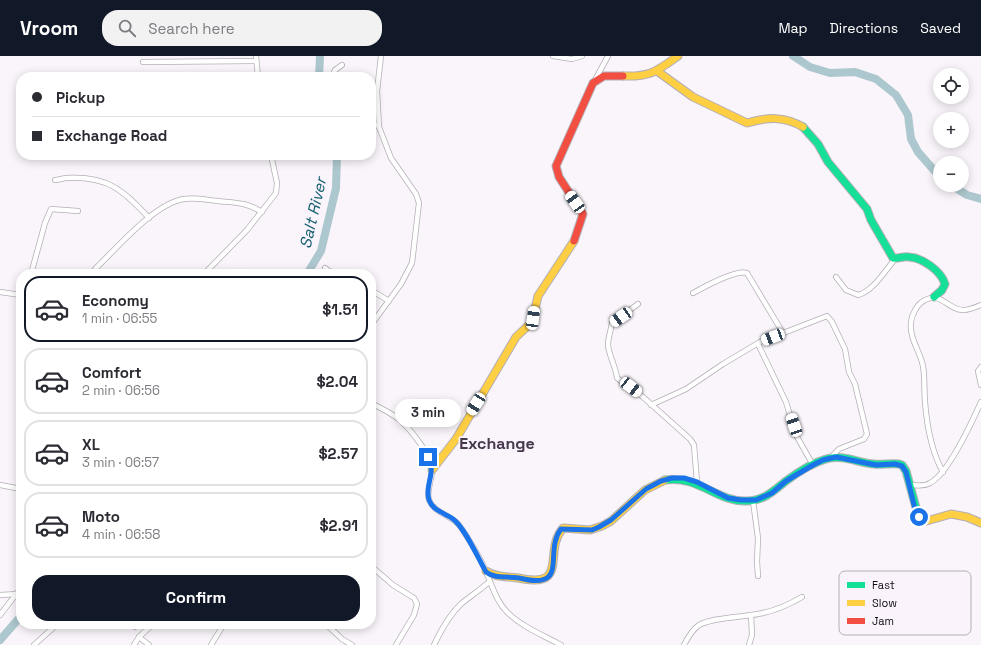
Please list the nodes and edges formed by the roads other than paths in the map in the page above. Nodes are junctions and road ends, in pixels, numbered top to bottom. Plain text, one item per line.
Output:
1 (381, 56) edge
2 (553, 56) edge
3 (582, 56) edge
4 (608, 56) edge
5 (678, 56) edge
6 (256, 59) edge
7 (143, 62) dead end
8 (342, 65) dead end
9 (657, 71) junction
10 (257, 72) edge
11 (334, 72) edge
12 (595, 81) junction
13 (378, 125) joint
14 (272, 160) edge
15 (55, 180) dead end
16 (78, 211) dead end
17 (262, 212) junction
18 (149, 218) junction
19 (895, 259) junction
20 (32, 269) edge
21 (95, 269) edge
22 (209, 269) edge
23 (836, 277) dead end
24 (0, 292) edge
25 (376, 293) edge
26 (693, 293) dead end
27 (16, 294) edge
28 (934, 297) junction
29 (388, 301) junction
30 (638, 304) dead end
31 (981, 305) edge
32 (376, 318) edge
33 (783, 333) junction
34 (758, 344) junction
35 (981, 367) edge
36 (981, 385) edge
37 (981, 402) edge
38 (651, 405) junction
39 (376, 407) edge
40 (830, 458) junction
41 (813, 465) junction
42 (432, 470) junction
43 (943, 472) junction
44 (697, 482) junction
45 (0, 485) edge
46 (909, 485) junction
47 (16, 488) edge
48 (754, 501) junction
49 (981, 523) edge
50 (376, 570) edge
51 (486, 572) junction
52 (758, 576) dead end
53 (489, 582) junction
54 (16, 594) edge
55 (0, 595) edge
56 (16, 596) edge
57 (802, 596) dead end
58 (0, 615) edge
59 (751, 615) junction
60 (52, 629) edge
61 (148, 629) edge
62 (221, 629) edge
63 (331, 629) edge
64 (139, 637) junction
65 (34, 645) edge
66 (134, 645) edge
67 (149, 645) edge
68 (211, 645) edge
69 (352, 645) edge
70 (396, 645) edge
71 (434, 645) edge
72 (561, 645) edge
73 (684, 645) edge
74 (749, 645) edge

1 - 13 street
2 - 3 street
4 - 12 street
5 - 9 street
6 - 7 street
6 - 10 street
8 - 11 street
9 - 12 street
9 - 19 street
12 - 42 street
13 - 29 street
14 - 17 street
15 - 18 street
16 - 20 street
17 - 18 street
17 - 22 street
18 - 21 street
19 - 23 street
19 - 28 street
24 - 27 street
25 - 29 street
26 - 33 street
28 - 31 street
28 - 43 street
29 - 32 street
30 - 38 street
33 - 34 street
33 - 40 street
34 - 38 street
34 - 41 street
35 - 36 street
37 - 43 street
38 - 44 street
39 - 42 street
40 - 41 street
40 - 46 street
41 - 48 street
42 - 51 street
43 - 46 street
44 - 48 street
44 - 51 street
45 - 47 street
46 - 49 street
48 - 52 street
50 - 70 street
51 - 53 street
53 - 71 street
53 - 72 street
54 - 55 street
56 - 58 street
57 - 59 street
59 - 73 street
59 - 74 street
60 - 65 street
61 - 64 street
62 - 68 street
63 - 69 street
64 - 66 street
64 - 67 street

